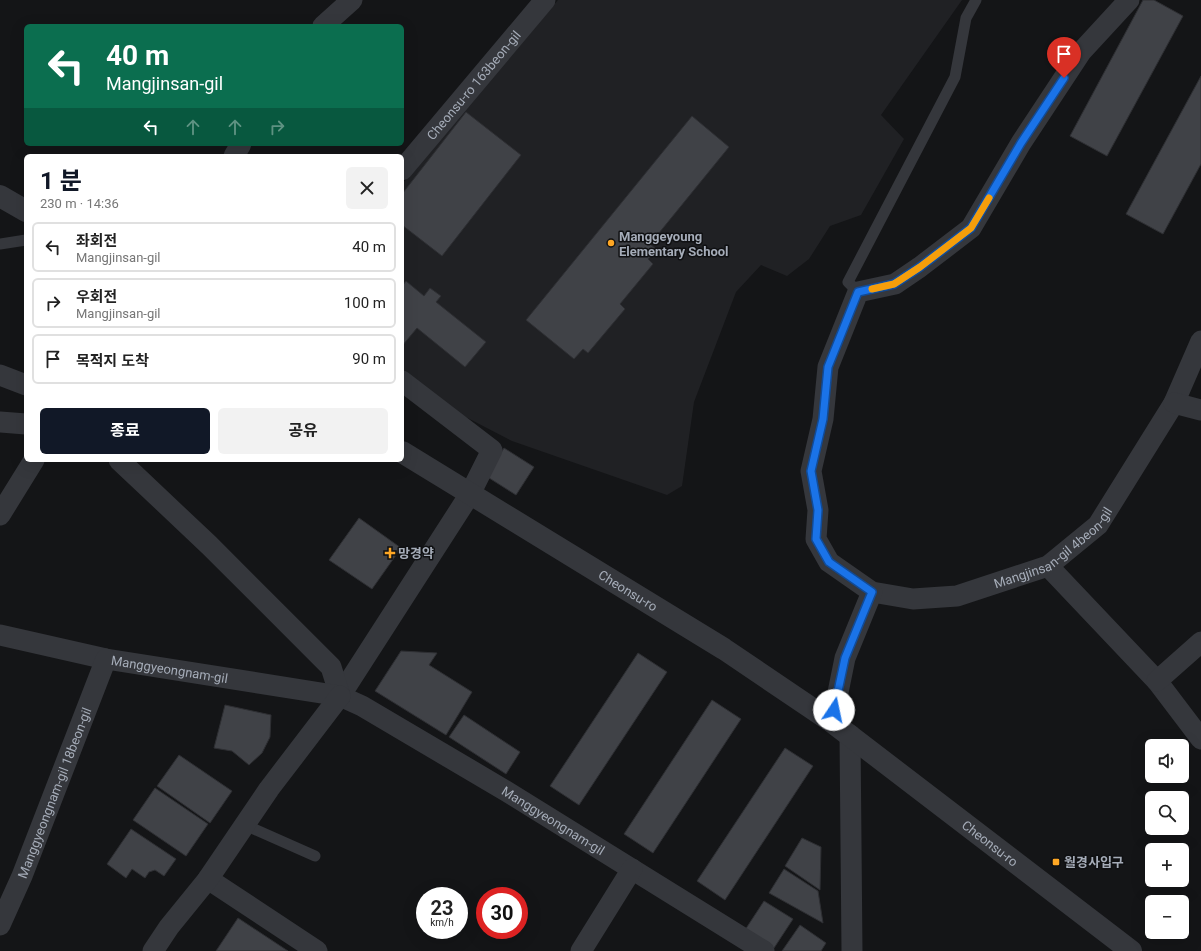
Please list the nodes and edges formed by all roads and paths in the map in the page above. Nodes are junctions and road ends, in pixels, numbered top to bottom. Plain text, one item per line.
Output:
1 (352, 0) edge
2 (545, 0) edge
3 (976, 0) edge
4 (1129, 0) edge
5 (325, 24) edge
6 (404, 168) edge
7 (0, 196) edge
8 (24, 210) edge
9 (24, 240) edge
10 (0, 244) edge
11 (858, 292) junction
12 (1201, 341) edge
13 (0, 375) edge
14 (404, 383) edge
15 (24, 384) edge
16 (1174, 403) junction
17 (1201, 410) edge
18 (0, 422) edge
19 (24, 424) edge
20 (404, 453) edge
21 (33, 462) edge
22 (121, 462) edge
23 (470, 494) junction
24 (0, 515) edge
25 (1048, 566) junction
26 (872, 592) junction
27 (0, 635) edge
28 (1201, 642) edge
29 (106, 658) junction
30 (1157, 681) junction
31 (340, 696) junction
32 (832, 722) junction
33 (850, 735) junction
34 (1201, 739) edge
35 (245, 825) junction
36 (315, 856) dead end
37 (632, 869) junction
38 (208, 879) junction
39 (0, 925) edge
40 (152, 951) edge
41 (317, 951) edge
42 (581, 951) edge
43 (764, 951) edge
44 (852, 951) edge
45 (1131, 951) edge

1 - 5 street
2 - 6 street, Cheonsu-ro 163beon-gil
3 - 11 lane
4 - 11 street
7 - 8 street
9 - 10 lane
11 - 26 street
12 - 16 street, Mangjinsan-gil 4beon-gil
13 - 15 street
14 - 23 street
16 - 17 street
16 - 25 street, Mangjinsan-gil 4beon-gil
18 - 19 street
20 - 23 street, Cheonsu-ro
21 - 24 street
22 - 31 street
23 - 31 street
23 - 32 street, Cheonsu-ro
25 - 26 street, Mangjinsan-gil 4beon-gil
25 - 30 street
26 - 32 street
27 - 29 street, Manggyeongnam-gil
28 - 30 street
29 - 31 street, Manggyeongnam-gil
29 - 39 street, Manggyeongnam-gil 18beon-gil
30 - 34 street
31 - 35 street
31 - 37 street, Manggyeongnam-gil
32 - 33 street, Cheonsu-ro
33 - 44 street
33 - 45 street, Cheonsu-ro
35 - 36 lane
35 - 38 street
37 - 42 street
37 - 43 street, Manggyeongnam-gil
38 - 40 street
38 - 41 street

